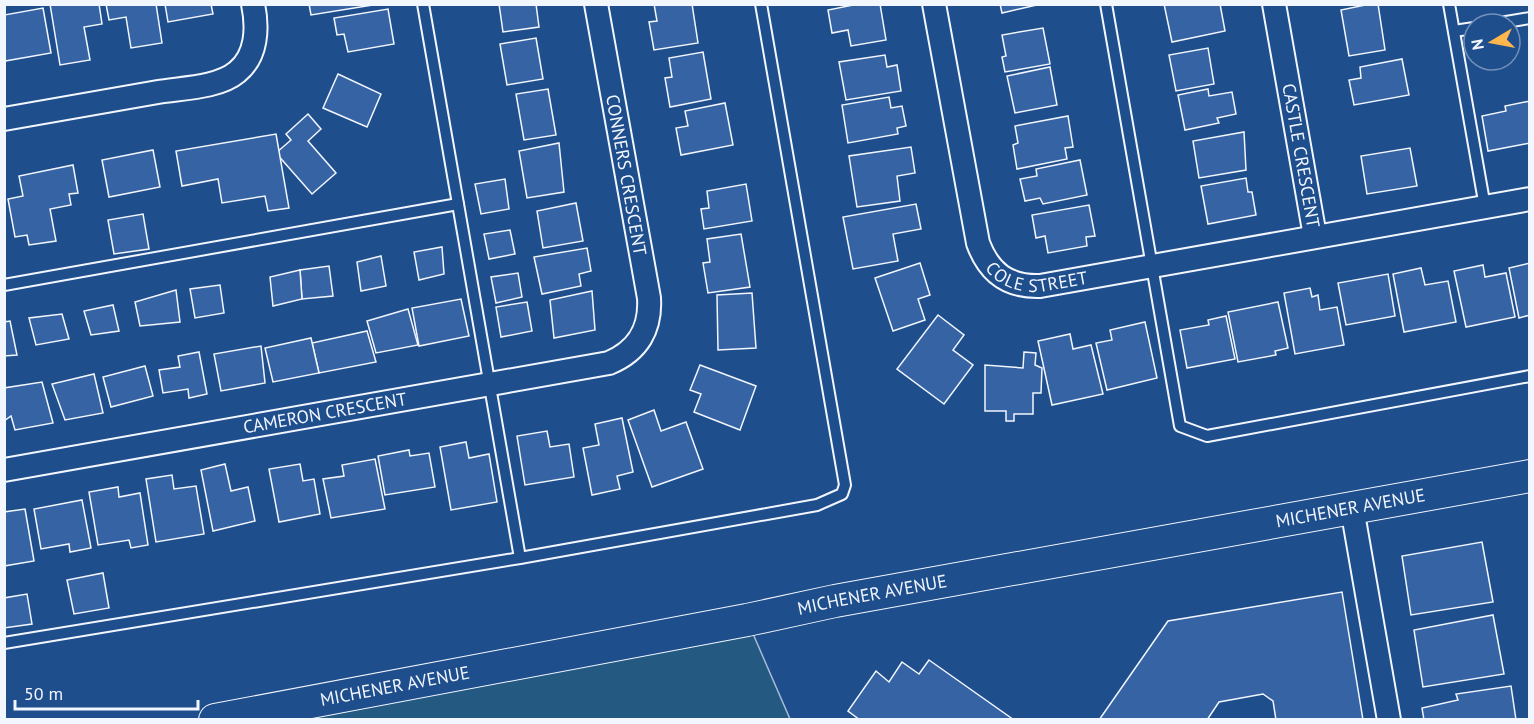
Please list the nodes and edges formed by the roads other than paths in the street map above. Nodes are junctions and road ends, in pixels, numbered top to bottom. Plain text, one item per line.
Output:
1 (253, 4) edge
2 (423, 4) edge
3 (596, 4) edge
4 (761, 4) edge
5 (934, 4) edge
6 (1106, 4) edge
7 (1274, 4) edge
8 (1449, 4) edge
9 (1462, 30) edge
10 (1454, 31) junction
11 (4, 119) edge
12 (1530, 199) edge
13 (458, 204) junction
14 (1485, 207) junction
15 (1315, 236) junction
16 (1152, 266) junction
17 (4, 285) edge
18 (638, 343) joint
19 (1530, 376) edge
20 (490, 384) junction
21 (4, 470) edge
22 (1530, 476) edge
23 (1352, 508) junction
24 (520, 558) junction
25 (4, 643) edge
26 (215, 720) edge
27 (1389, 720) edge

1 - 11 street
2 - 13 lane
3 - 18 street, CONNERS CRESCENT
4 - 24 lane
5 - 16 street, COLE STREET
6 - 16 lane
7 - 15 street, CASTLE CRESCENT
8 - 10 lane
9 - 10 lane
10 - 14 lane
12 - 14 street, CASTLE CRESCENT
13 - 17 lane
13 - 20 lane
14 - 15 street, CASTLE CRESCENT
15 - 16 street, COLE STREET
16 - 19 lane
18 - 20 street, CAMERON CRESCENT
20 - 21 street, CAMERON CRESCENT
20 - 24 lane
22 - 23 street, MICHENER AVENUE
23 - 26 street, MICHENER AVENUE
23 - 27 street
24 - 25 lane

